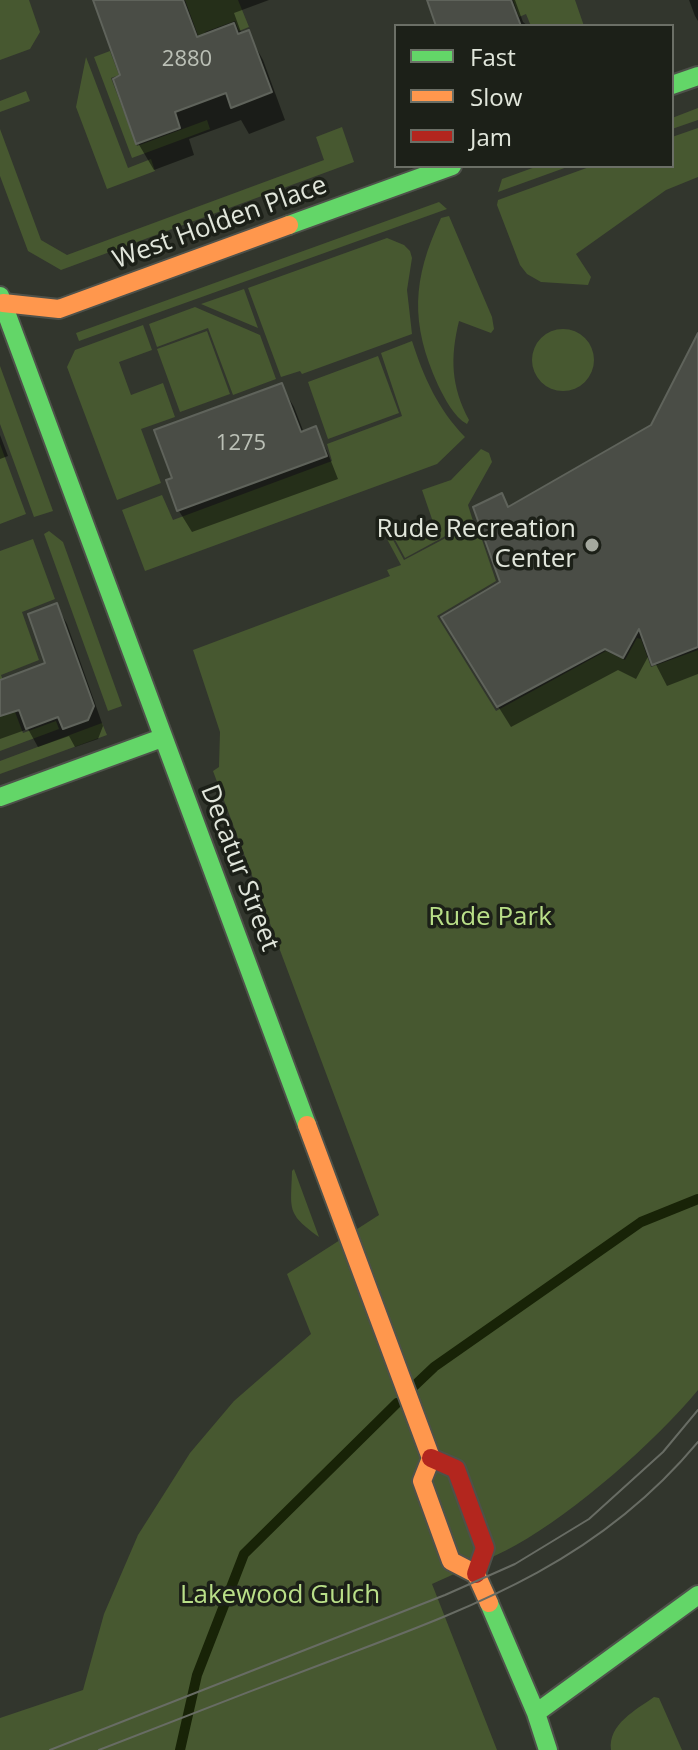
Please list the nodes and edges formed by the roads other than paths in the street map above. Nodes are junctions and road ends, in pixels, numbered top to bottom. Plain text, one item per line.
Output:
1 (698, 76) edge
2 (674, 84) edge
3 (447, 168) edge
4 (1, 299) edge
5 (162, 738) junction
6 (0, 797) edge
7 (431, 1458) junction
8 (476, 1574) junction
9 (698, 1595) edge
10 (536, 1713) junction
11 (548, 1750) edge

1 - 2 street
3 - 4 street, West Holden Place
4 - 5 street, Decatur Street
5 - 6 street
5 - 7 street, Decatur Street
7 - 8 street, Decatur Street
7 - 8 street
8 - 10 street, Decatur Street
9 - 10 street
10 - 11 street, Decatur Street

